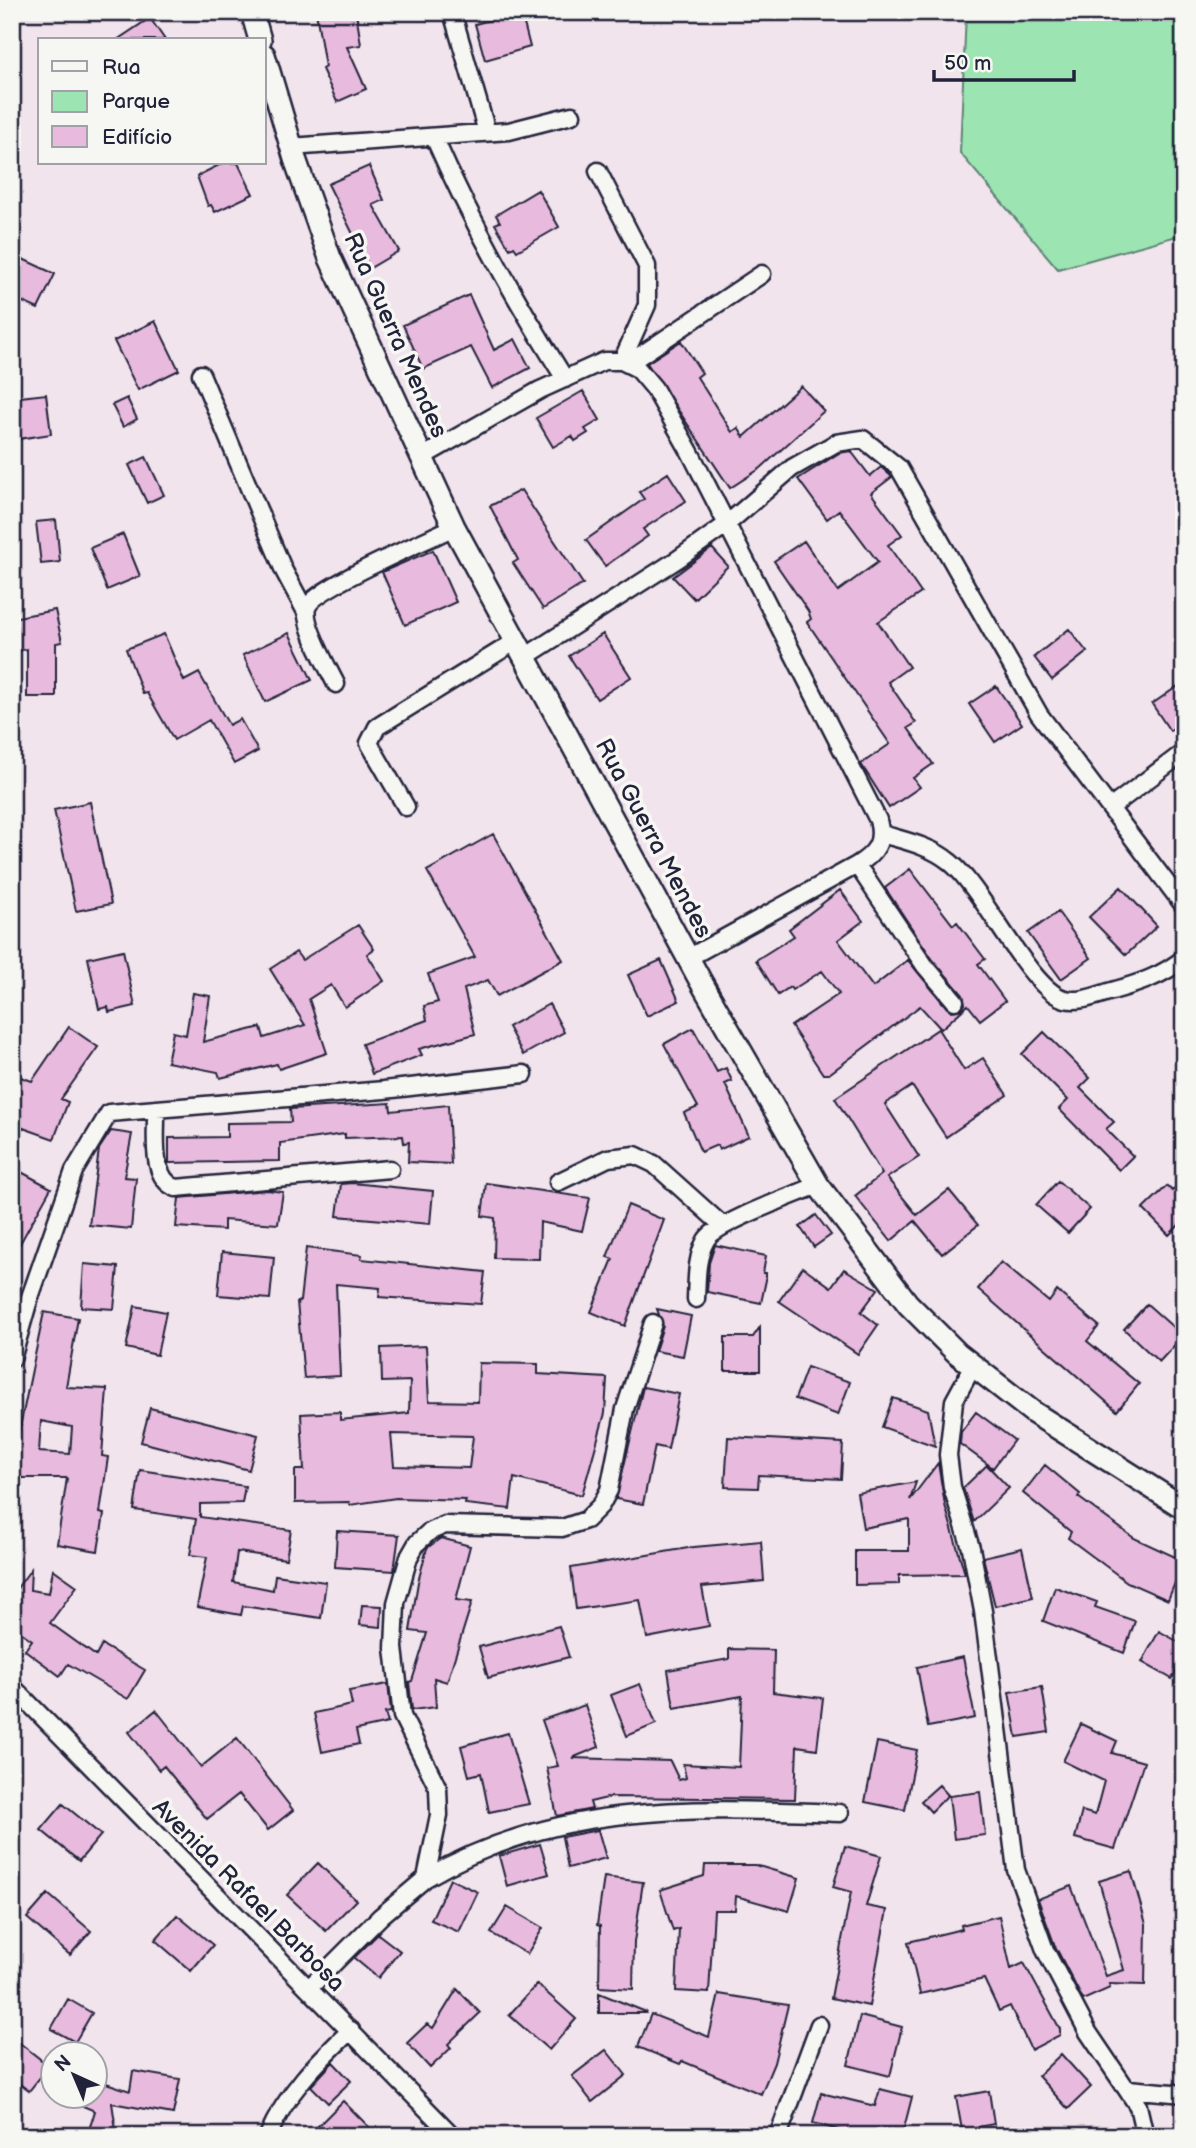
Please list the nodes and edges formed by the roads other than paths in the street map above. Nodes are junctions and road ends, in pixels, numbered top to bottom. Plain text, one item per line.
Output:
1 (252, 12) edge
2 (452, 12) edge
3 (259, 38) edge
4 (266, 62) edge
5 (572, 116) dead end
6 (487, 132) junction
7 (434, 138) junction
8 (291, 146) junction
9 (598, 171) dead end
10 (762, 274) dead end
11 (626, 362) junction
12 (201, 374) dead end
13 (565, 379) junction
14 (422, 457) junction
15 (727, 524) junction
16 (454, 527) junction
17 (306, 612) junction
18 (520, 649) junction
19 (336, 684) dead end
20 (1184, 752) edge
21 (406, 807) dead end
22 (1110, 808) junction
23 (882, 834) junction
24 (857, 865) junction
25 (1184, 906) edge
26 (688, 958) junction
27 (1184, 958) edge
28 (955, 1001) dead end
29 (524, 1074) dead end
30 (156, 1109) junction
31 (390, 1169) dead end
32 (558, 1182) dead end
33 (818, 1185) junction
34 (722, 1225) junction
35 (696, 1299) dead end
36 (653, 1323) dead end
37 (12, 1359) edge
38 (972, 1366) junction
39 (1184, 1508) edge
40 (12, 1686) edge
41 (840, 1813) dead end
42 (426, 1878) junction
43 (309, 1988) junction
44 (819, 2025) dead end
45 (351, 2031) junction
46 (1128, 2089) junction
47 (1184, 2094) edge
48 (268, 2136) edge
49 (453, 2136) edge
50 (778, 2136) edge
51 (1145, 2136) edge

1 - 3 street
2 - 6 street
4 - 8 street, Rua Guerra Mendes
5 - 6 street
6 - 7 street
7 - 8 street
7 - 13 street
8 - 14 street, Rua Guerra Mendes
9 - 11 street
10 - 11 street
11 - 13 street
11 - 15 street
12 - 17 street
13 - 14 street
14 - 16 street, Rua Guerra Mendes
15 - 18 street
15 - 22 street
15 - 23 street
16 - 17 street
16 - 18 street, Rua Guerra Mendes
17 - 19 street
18 - 21 street
18 - 26 street, Rua Guerra Mendes
20 - 22 street
22 - 25 street
23 - 24 street
23 - 27 street
24 - 26 street
24 - 28 street
26 - 33 street, Rua Guerra Mendes
29 - 30 street
30 - 31 street
30 - 37 street
32 - 34 street
33 - 34 street
33 - 38 street, Rua Guerra Mendes
34 - 35 street
36 - 42 street
38 - 39 street, Rua Guerra Mendes
38 - 46 street
40 - 43 street, Avenida Rafael Barbosa
41 - 42 street
42 - 43 street
43 - 45 street, Avenida Rafael Barbosa
44 - 50 street
45 - 48 street
45 - 49 street, Avenida Rafael Barbosa
46 - 47 street
46 - 51 street

